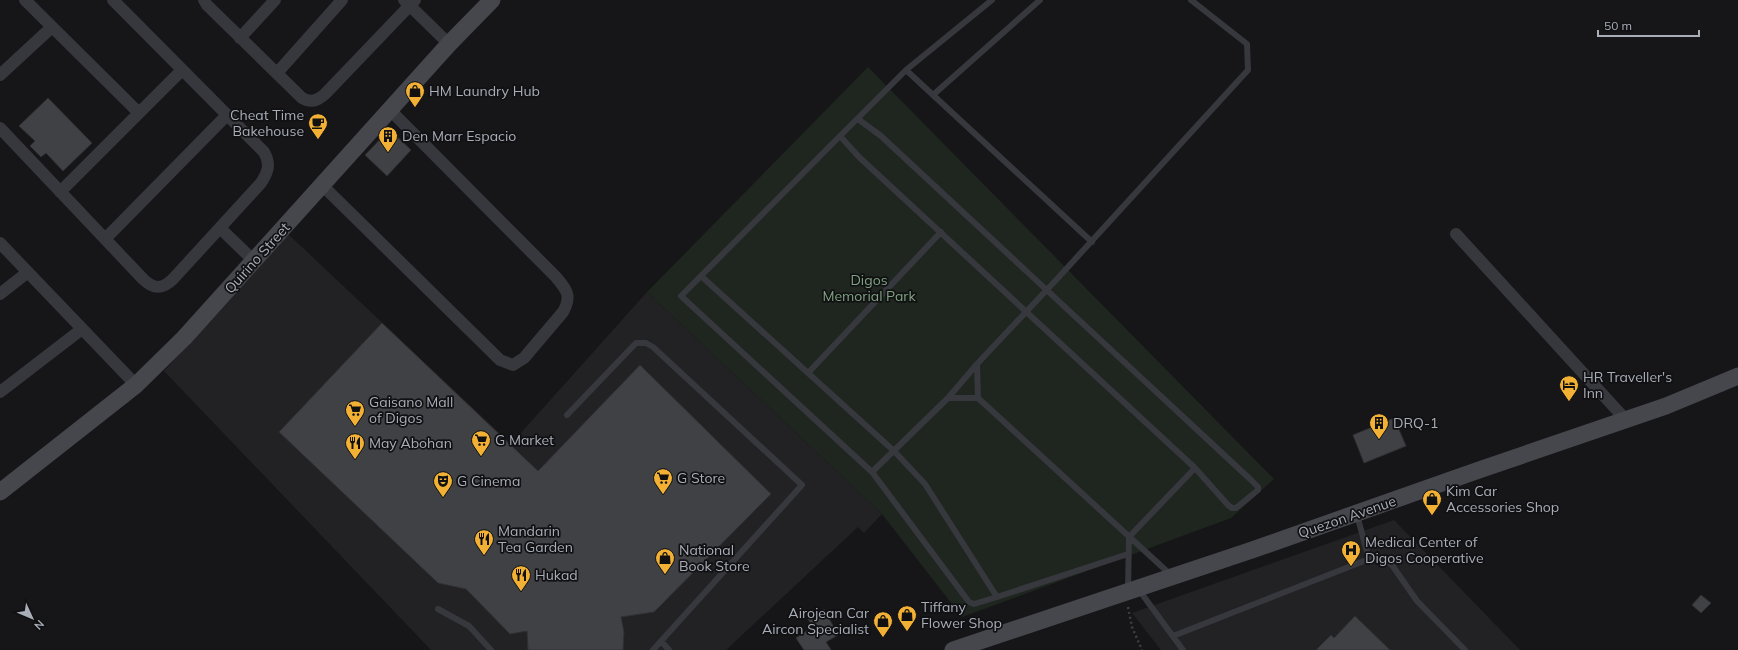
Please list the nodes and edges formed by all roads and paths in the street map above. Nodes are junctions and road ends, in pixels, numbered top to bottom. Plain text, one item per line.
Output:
1 (25, 0) edge
2 (113, 0) edge
3 (204, 0) edge
4 (275, 0) edge
5 (342, 0) edge
6 (492, 0) edge
7 (992, 0) edge
8 (1040, 0) edge
9 (1191, 0) edge
10 (409, 2) edge
11 (52, 27) junction
12 (240, 38) junction
13 (449, 44) junction
14 (182, 70) junction
15 (906, 70) junction
16 (277, 73) junction
17 (0, 75) edge
18 (933, 95) junction
19 (390, 110) junction
20 (139, 113) junction
21 (227, 115) junction
22 (858, 119) junction
23 (0, 128) edge
24 (840, 136) junction
25 (322, 185) junction
26 (60, 192) junction
27 (220, 228) junction
28 (941, 232) junction
29 (1456, 234) dead end
30 (104, 239) junction
31 (1092, 242) junction
32 (0, 243) edge
33 (254, 261) junction
34 (28, 272) junction
35 (701, 276) junction
36 (1047, 290) junction
37 (0, 294) edge
38 (1027, 312) junction
39 (82, 329) junction
40 (977, 364) junction
41 (808, 373) junction
42 (1738, 376) edge
43 (136, 385) junction
44 (0, 392) edge
45 (948, 398) junction
46 (978, 398) junction
47 (567, 415) dead end
48 (1626, 420) junction
49 (894, 451) junction
50 (1195, 468) junction
51 (872, 472) junction
52 (0, 492) edge
53 (1356, 513) junction
54 (1129, 537) junction
55 (1128, 554) junction
56 (1369, 559) junction
57 (1172, 576) junction
58 (1133, 589) junction
59 (997, 597) junction
60 (438, 609) dead end
61 (1173, 636) junction
62 (661, 641) junction
63 (962, 649) edge
64 (491, 650) edge
65 (653, 650) edge
66 (669, 650) edge
67 (1142, 650) edge
68 (1183, 650) edge
69 (1465, 650) edge

1 - 11 street
2 - 14 street
3 - 12 street
4 - 12 street
5 - 16 street
6 - 13 main road, Quirino Street
7 - 15 lane
8 - 18 lane
9 - 31 lane
10 - 13 street
10 - 16 street
11 - 17 street
11 - 20 street
12 - 16 street
13 - 19 main road, Quirino Street
14 - 20 street
14 - 21 street
15 - 18 lane
15 - 22 lane
18 - 31 lane
19 - 25 main road, Quirino Street
19 - 25 street
20 - 26 street
21 - 27 street
21 - 30 street
22 - 24 lane
22 - 36 lane
23 - 26 street
24 - 28 lane
24 - 35 lane
25 - 33 main road, Quirino Street
26 - 30 street
27 - 30 street
27 - 33 street
28 - 38 lane
28 - 41 lane
29 - 48 street
31 - 36 lane
32 - 34 street
33 - 43 main road, Quirino Street
34 - 37 street
34 - 39 street
35 - 41 lane
35 - 51 lane
36 - 38 lane
36 - 50 lane
38 - 40 lane
38 - 50 lane
39 - 43 street
39 - 44 street
40 - 45 lane
40 - 46 lane
41 - 49 lane
42 - 48 main road, Quezon Avenue
43 - 52 main road, Quirino Street
45 - 46 lane
45 - 49 lane
46 - 54 lane
47 - 62 lane
48 - 53 main road, Quezon Avenue
49 - 51 lane
49 - 59 lane
50 - 54 lane
51 - 59 lane
53 - 56 lane
53 - 57 main road, Quezon Avenue
54 - 55 lane
54 - 57 lane
55 - 58 lane
55 - 59 lane
56 - 61 lane
56 - 69 lane
57 - 58 main road, Quezon Avenue
58 - 61 lane
58 - 63 main road, Quezon Avenue
58 - 67 path
60 - 64 lane
61 - 68 lane
62 - 65 lane
62 - 66 lane

